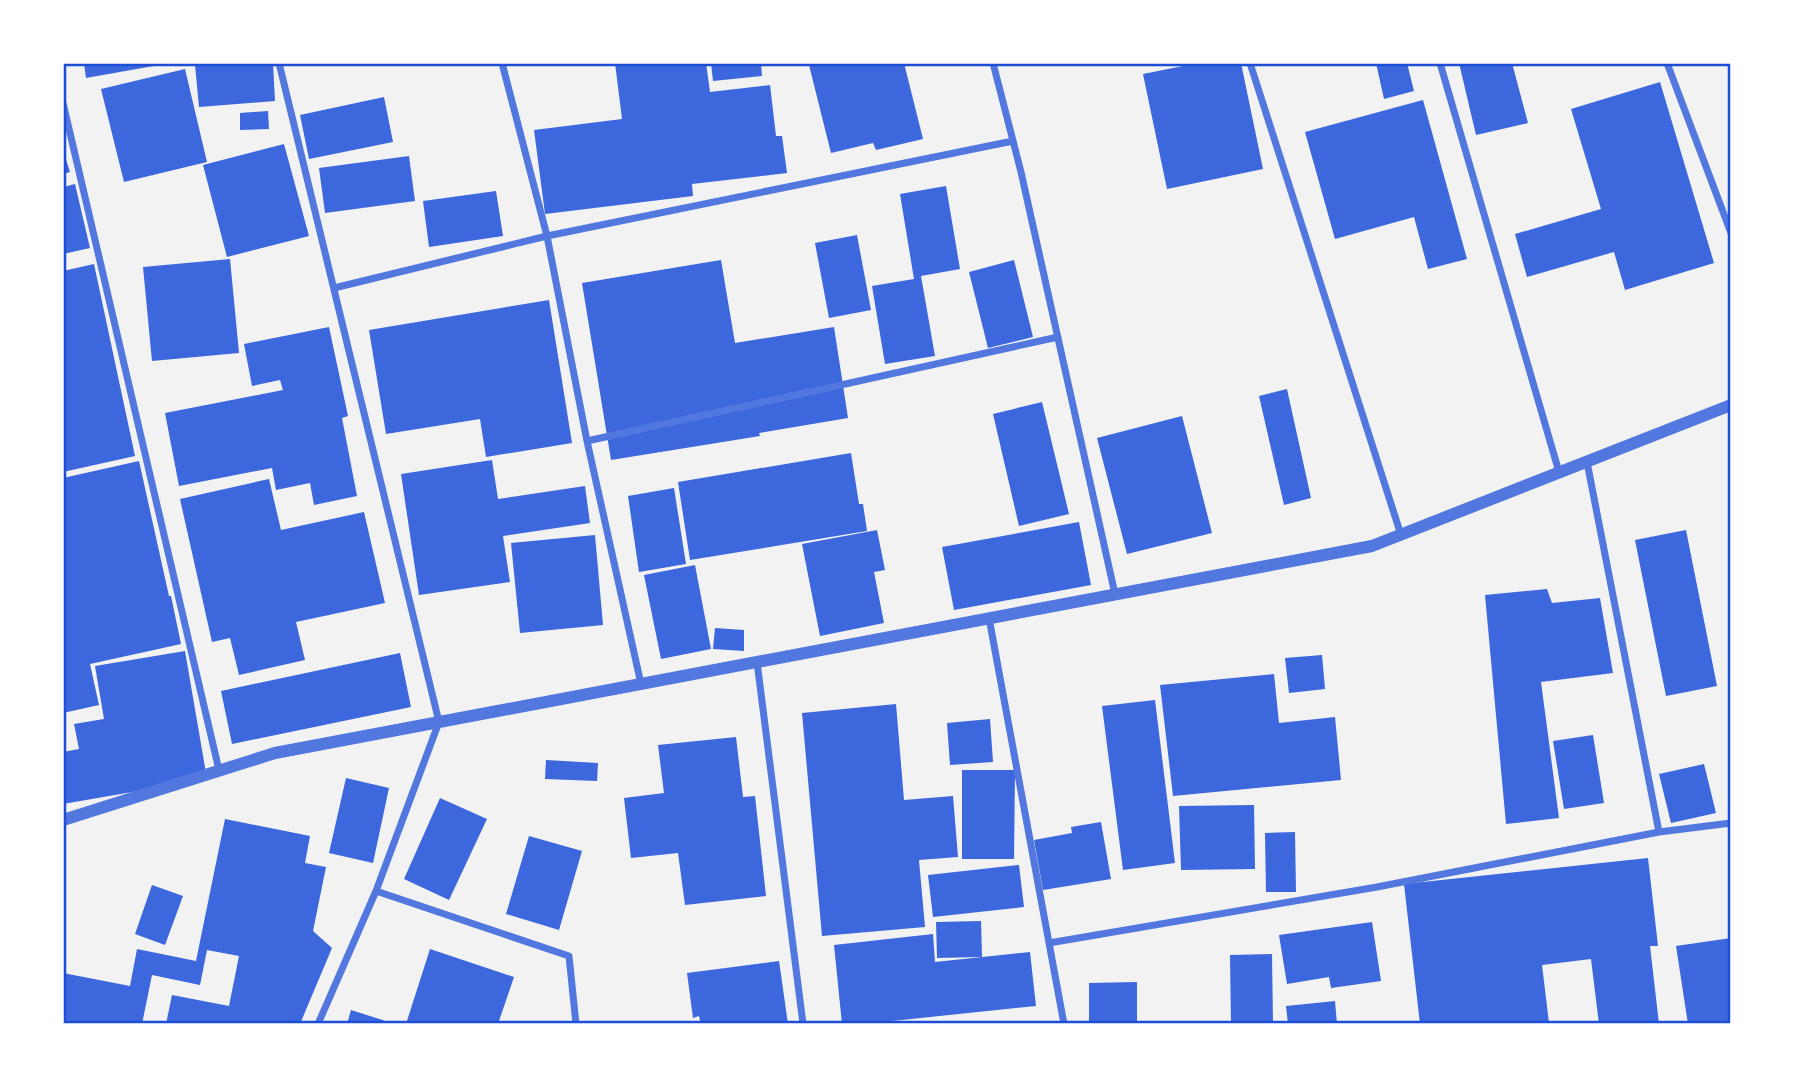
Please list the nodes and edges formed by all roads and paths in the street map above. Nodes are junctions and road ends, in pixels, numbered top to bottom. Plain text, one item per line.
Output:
1 (279, 63) edge
2 (502, 63) edge
3 (993, 63) edge
4 (1250, 63) edge
5 (1440, 63) edge
6 (1667, 63) edge
7 (63, 103) edge
8 (1013, 141) junction
9 (1731, 233) edge
10 (547, 236) junction
11 (334, 288) junction
12 (1058, 337) junction
13 (1731, 405) edge
14 (587, 441) junction
15 (1587, 462) junction
16 (1559, 472) junction
17 (1401, 535) junction
18 (1115, 594) junction
19 (989, 618) junction
20 (757, 662) junction
21 (642, 684) junction
22 (439, 722) junction
23 (219, 770) junction
24 (63, 820) edge
25 (1731, 823) edge
26 (1659, 832) junction
27 (376, 891) junction
28 (1049, 943) junction
29 (318, 1024) edge
30 (576, 1024) edge
31 (803, 1024) edge
32 (1064, 1024) edge

1 - 11 street
2 - 10 street
3 - 8 street
4 - 17 street
5 - 16 street
6 - 9 street
7 - 23 street
8 - 10 street
8 - 12 street
10 - 11 street
10 - 14 street
11 - 22 street
12 - 14 street
12 - 18 street
13 - 15 street
14 - 21 street
15 - 16 street
15 - 26 street
16 - 17 street
17 - 18 street
18 - 19 street
19 - 20 street
19 - 28 street
20 - 21 street
20 - 31 street
21 - 22 street
22 - 23 street
22 - 27 street
23 - 24 street
25 - 26 street
26 - 28 street
27 - 29 street
27 - 30 street
28 - 32 street

